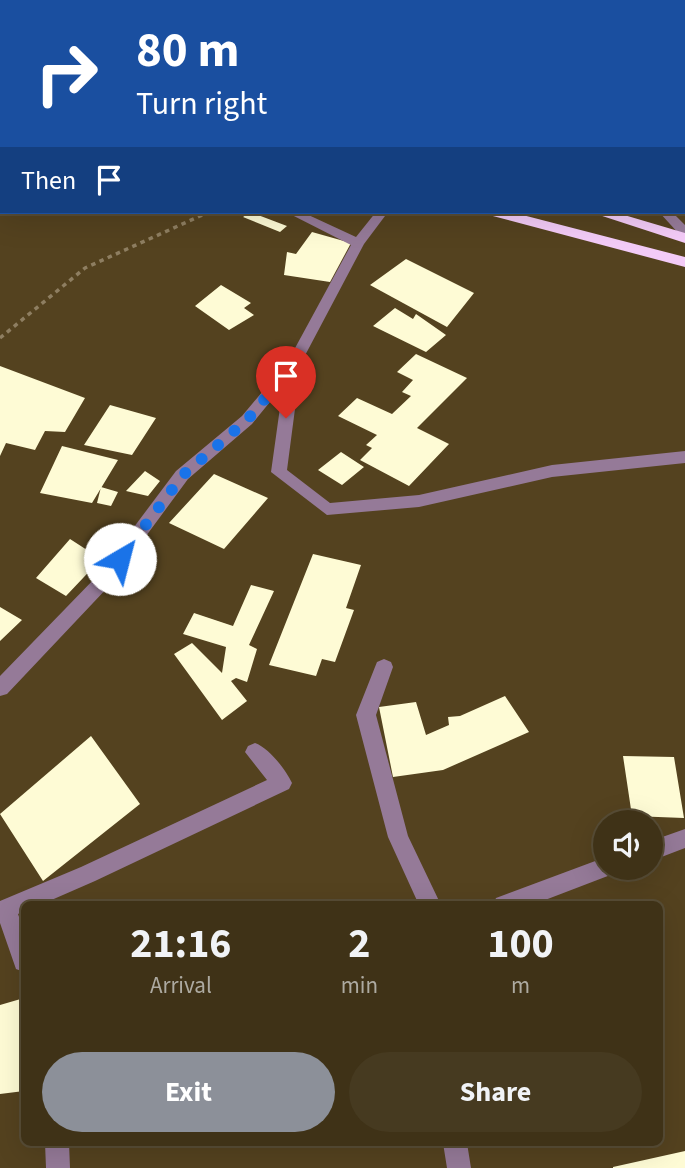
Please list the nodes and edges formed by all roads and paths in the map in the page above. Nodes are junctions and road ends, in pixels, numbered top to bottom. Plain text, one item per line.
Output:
1 (205, 214) edge
2 (296, 214) edge
3 (380, 214) edge
4 (503, 214) edge
5 (605, 214) edge
6 (667, 214) edge
7 (685, 232) edge
8 (685, 237) edge
9 (358, 243) junction
10 (685, 262) edge
11 (0, 338) edge
12 (295, 363) junction
13 (685, 457) edge
14 (384, 667) dead end
15 (0, 688) edge
16 (255, 752) dead end
17 (685, 838) edge
18 (663, 846) edge
19 (593, 872) edge
20 (23, 901) edge
21 (428, 901) edge
22 (515, 901) edge
23 (21, 902) edge
24 (3, 910) edge
25 (21, 954) edge
26 (57, 1146) edge
27 (455, 1146) edge
28 (58, 1168) edge
29 (459, 1168) edge

1 - 11 path
2 - 9 street
3 - 9 street
4 - 10 highway
5 - 8 highway
6 - 7 street
9 - 12 street
12 - 13 street
12 - 15 street
14 - 21 street
16 - 20 street
17 - 18 street
19 - 22 street
23 - 24 street
24 - 25 street
26 - 28 street
27 - 29 street

